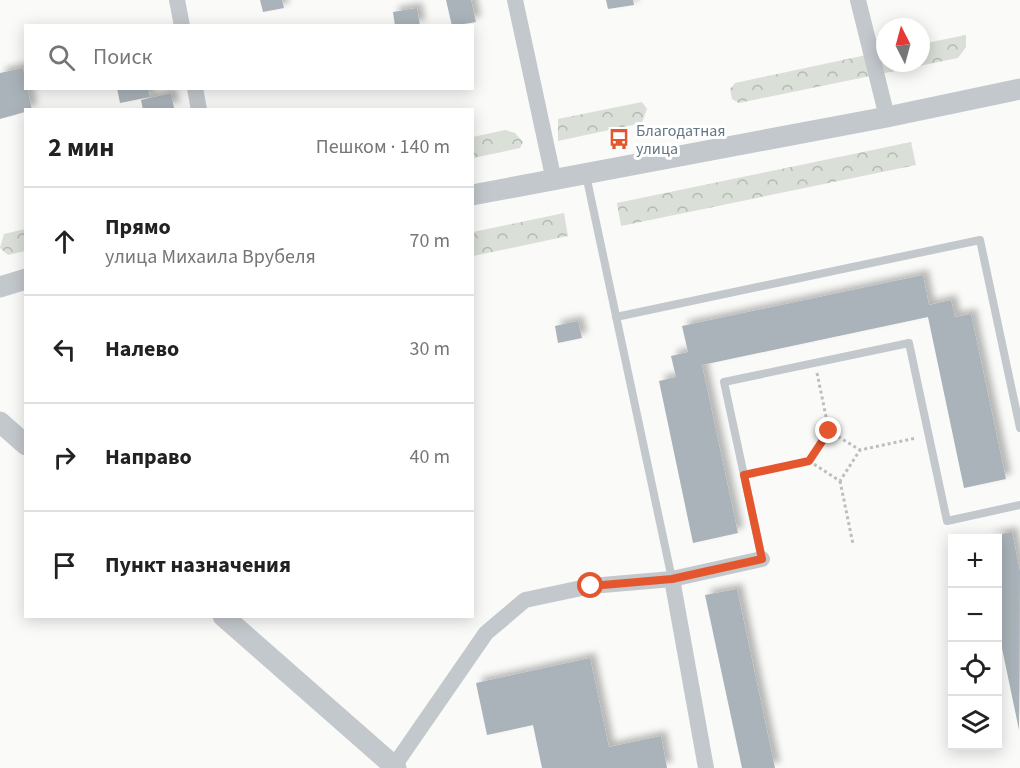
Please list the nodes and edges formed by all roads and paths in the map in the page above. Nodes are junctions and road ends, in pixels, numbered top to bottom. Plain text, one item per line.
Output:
1 (177, 0) edge
2 (515, 0) edge
3 (858, 0) edge
4 (182, 24) edge
5 (1020, 89) edge
6 (195, 90) edge
7 (200, 108) edge
8 (887, 117) junction
9 (586, 175) junction
10 (554, 181) junction
11 (474, 195) edge
12 (24, 280) edge
13 (0, 287) edge
14 (616, 317) junction
15 (815, 363) junction
16 (0, 422) edge
17 (1020, 428) edge
18 (829, 431) junction
19 (929, 436) junction
20 (24, 442) edge
21 (860, 450) junction
22 (809, 461) junction
23 (744, 475) junction
24 (840, 481) junction
25 (1020, 505) edge
26 (853, 544) dead end
27 (762, 559) joint
28 (672, 579) junction
29 (225, 618) edge
30 (395, 767) edge
31 (706, 768) edge

1 - 4 street
2 - 10 street
3 - 8 street
5 - 8 street
6 - 7 street
8 - 9 street
9 - 10 street
9 - 14 lane
10 - 11 street
12 - 13 street
14 - 17 lane
14 - 28 lane
15 - 18 path
15 - 19 lane
15 - 23 lane
16 - 20 street
18 - 21 path
18 - 22 path
19 - 21 path
19 - 25 lane
21 - 24 path
22 - 23 path
22 - 24 path
23 - 27 lane
24 - 26 path
27 - 28 street
28 - 30 street
28 - 31 street
29 - 30 street

